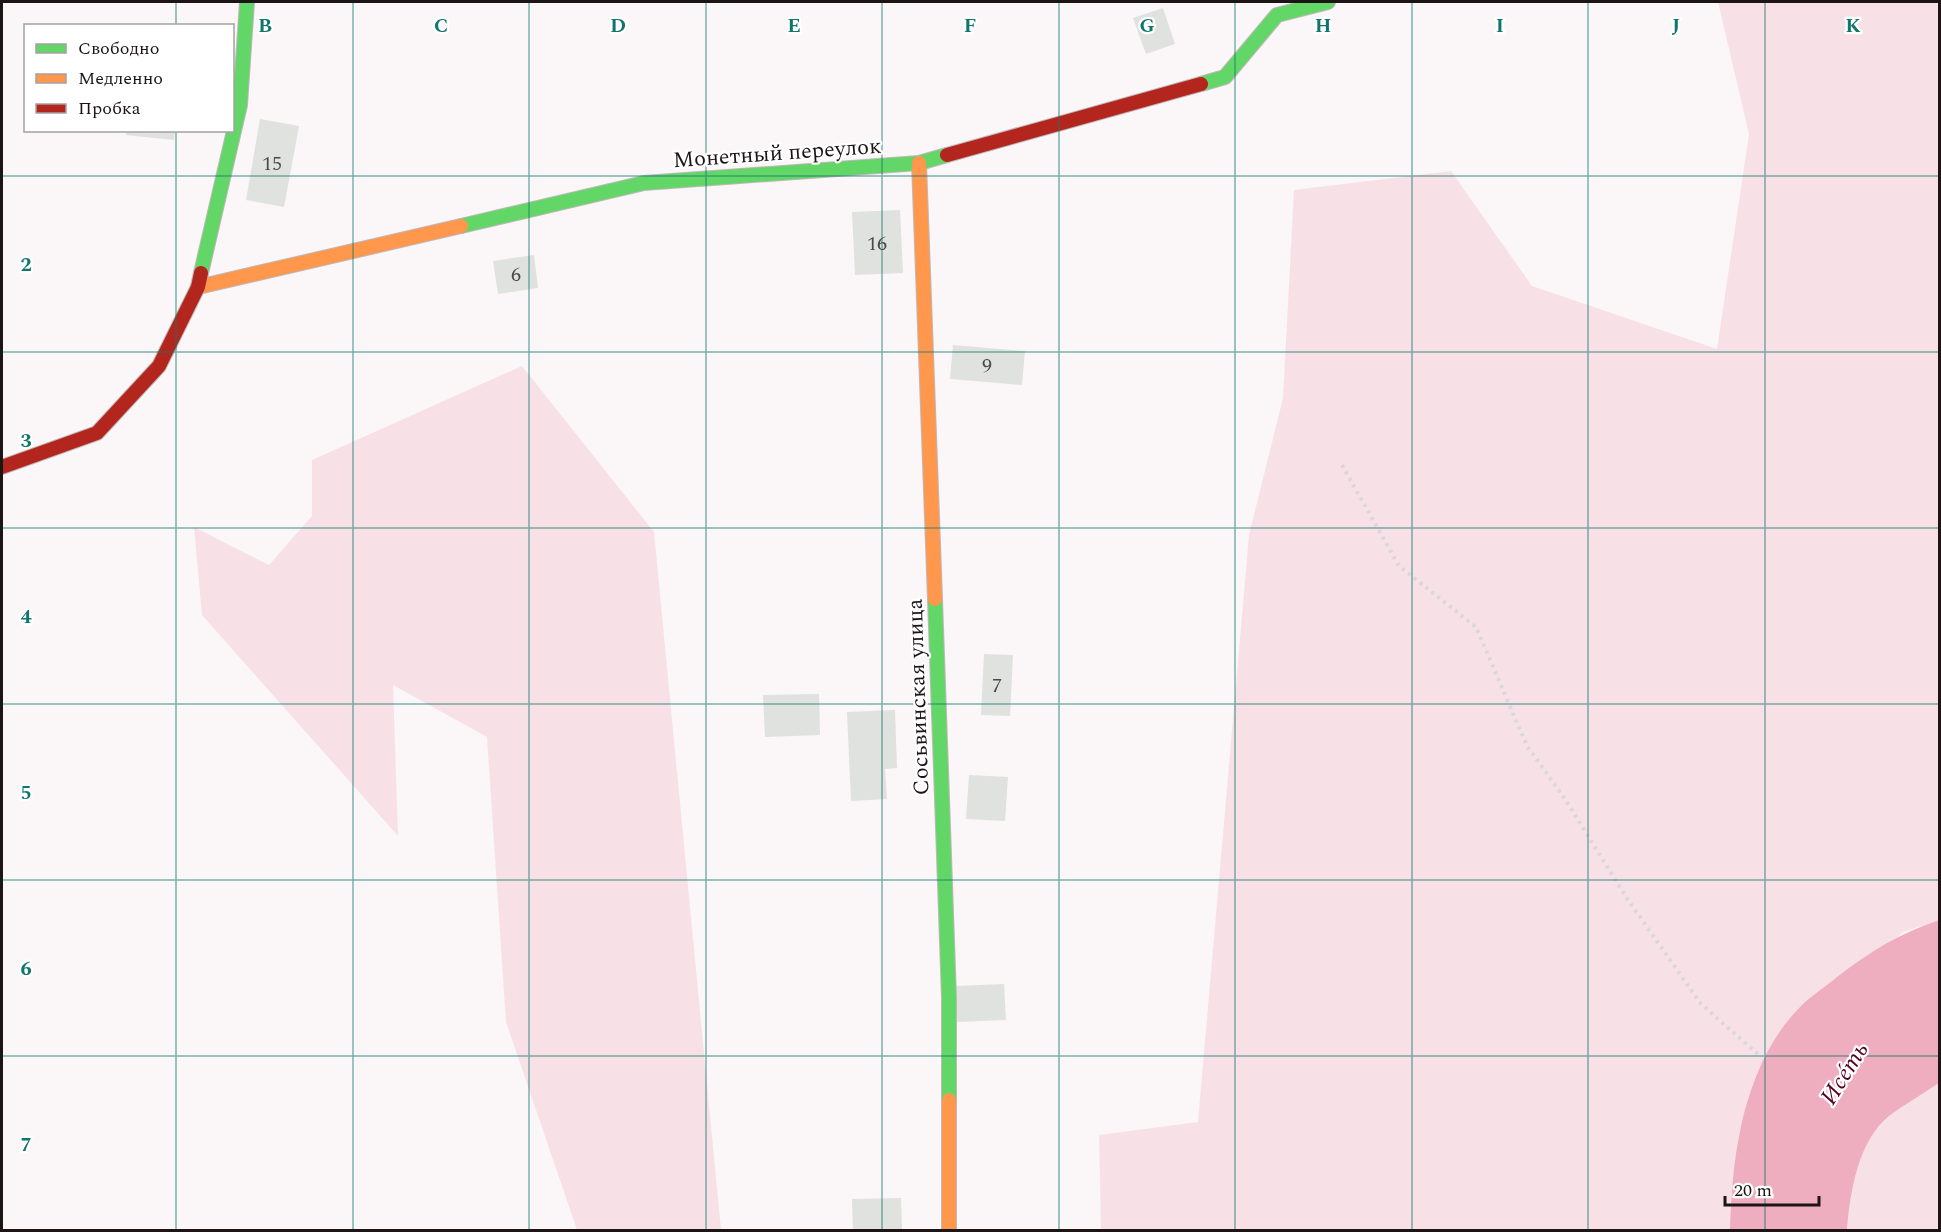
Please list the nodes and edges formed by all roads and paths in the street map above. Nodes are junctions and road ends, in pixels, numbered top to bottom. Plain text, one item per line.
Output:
1 (247, 2) edge
2 (1328, 2) edge
3 (234, 131) edge
4 (234, 132) edge
5 (919, 163) junction
6 (198, 287) junction
7 (1342, 465) dead end
8 (2, 467) edge
9 (1760, 1056) dead end
10 (950, 1230) edge

1 - 3 street
2 - 5 street, Монетный переулок
4 - 6 street
5 - 6 street, Монетный переулок
5 - 10 street, Сосьвинская улица
6 - 8 street
7 - 9 path

